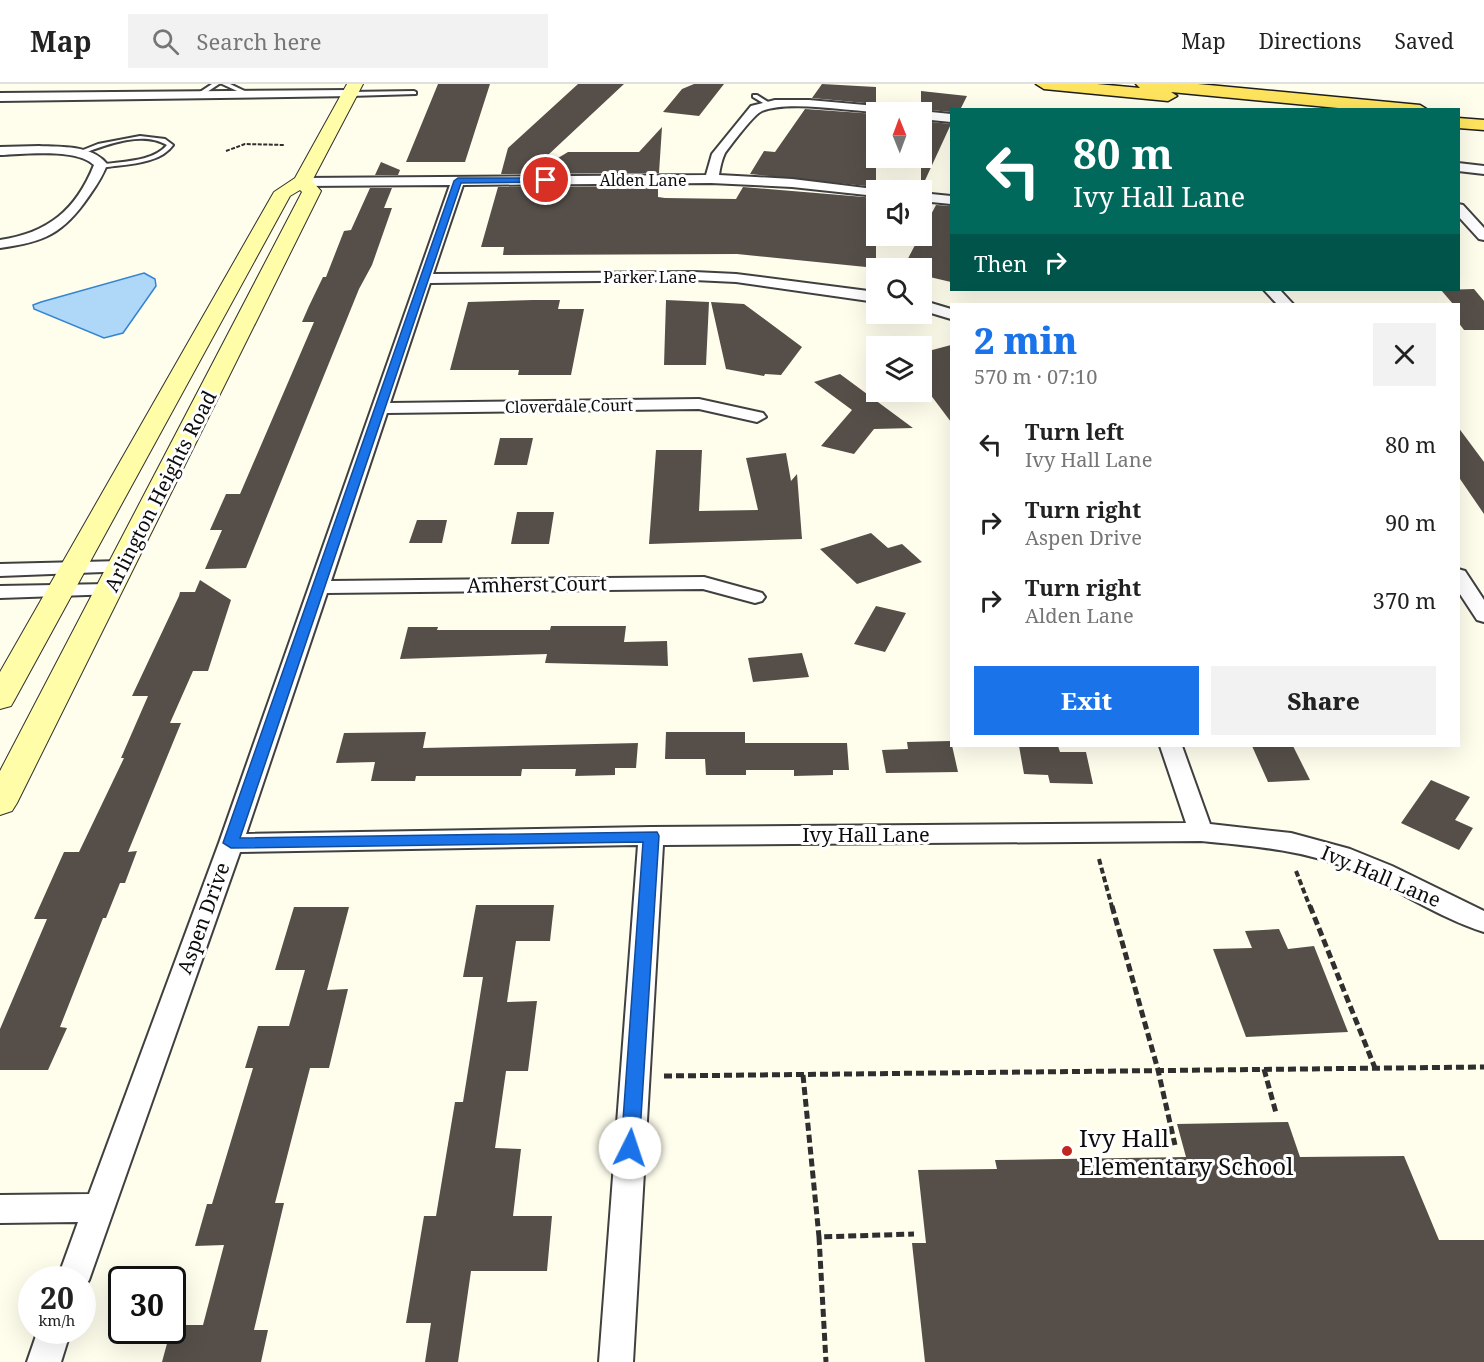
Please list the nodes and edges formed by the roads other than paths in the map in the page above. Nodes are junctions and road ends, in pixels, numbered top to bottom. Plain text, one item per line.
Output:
1 (216, 84) edge
2 (225, 84) edge
3 (1044, 84) edge
4 (1144, 84) edge
5 (352, 89) edge
6 (414, 93) dead end
7 (200, 95) junction
8 (250, 95) junction
9 (755, 96) dead end
10 (0, 97) edge
11 (770, 105) junction
12 (1295, 108) edge
13 (1399, 108) edge
14 (866, 109) edge
15 (1460, 113) edge
16 (1484, 115) edge
17 (932, 116) edge
18 (950, 118) edge
19 (1460, 123) edge
20 (1484, 125) edge
21 (0, 151) edge
22 (81, 152) junction
23 (101, 166) junction
24 (1460, 167) edge
25 (1484, 170) edge
26 (711, 179) junction
27 (458, 181) junction
28 (302, 182) junction
29 (866, 191) edge
30 (932, 198) edge
31 (950, 200) edge
32 (1460, 210) edge
33 (1484, 236) edge
34 (0, 244) edge
35 (423, 279) junction
36 (1273, 291) edge
37 (866, 296) edge
38 (1284, 303) edge
39 (932, 309) edge
40 (950, 314) edge
41 (380, 408) junction
42 (757, 417) dead end
43 (0, 570) edge
44 (1460, 578) edge
45 (116, 579) junction
46 (66, 580) junction
47 (317, 586) junction
48 (0, 592) edge
49 (755, 597) dead end
50 (1484, 616) edge
51 (0, 699) edge
52 (1171, 747) edge
53 (0, 803) edge
54 (1201, 832) junction
55 (651, 836) junction
56 (231, 843) junction
57 (1484, 922) edge
58 (98, 1208) junction
59 (0, 1209) edge
60 (78, 1266) edge
61 (50, 1344) edge
62 (44, 1362) edge
63 (616, 1362) edge

1 - 7 lane
2 - 8 lane
3 - 12 main road
4 - 13 main road
5 - 6 lane
5 - 8 street
5 - 28 main road, Arlington Heights Road
7 - 8 street
7 - 10 street
9 - 11 lane
11 - 14 street
11 - 26 street
15 - 16 main road
17 - 18 street
19 - 20 main road
21 - 22 street
22 - 23 street
22 - 23 lane
23 - 34 street
24 - 25 street
26 - 27 street, Alden Lane
26 - 29 street, Alden Lane
27 - 28 street, Alden Lane
27 - 35 street, Aspen Drive
28 - 45 main road, Arlington Heights Road
28 - 46 main road, Arlington Heights Road
30 - 31 street
32 - 33 street
35 - 37 street, Parker Lane
35 - 41 street, Aspen Drive
36 - 38 street
39 - 40 street
41 - 42 street, Cloverdale Court
41 - 47 street, Aspen Drive
43 - 46 street
44 - 50 street
45 - 46 street
45 - 53 main road, Arlington Heights Road
46 - 48 street
46 - 51 main road, Arlington Heights Road
47 - 49 street, Amherst Court
47 - 56 street, Aspen Drive
52 - 54 street
54 - 55 street, Ivy Hall Lane
54 - 57 street, Ivy Hall Lane
55 - 56 street, Ivy Hall Lane
55 - 63 street
56 - 58 street, Aspen Drive
58 - 59 street
58 - 60 street, Aspen Drive
61 - 62 street

